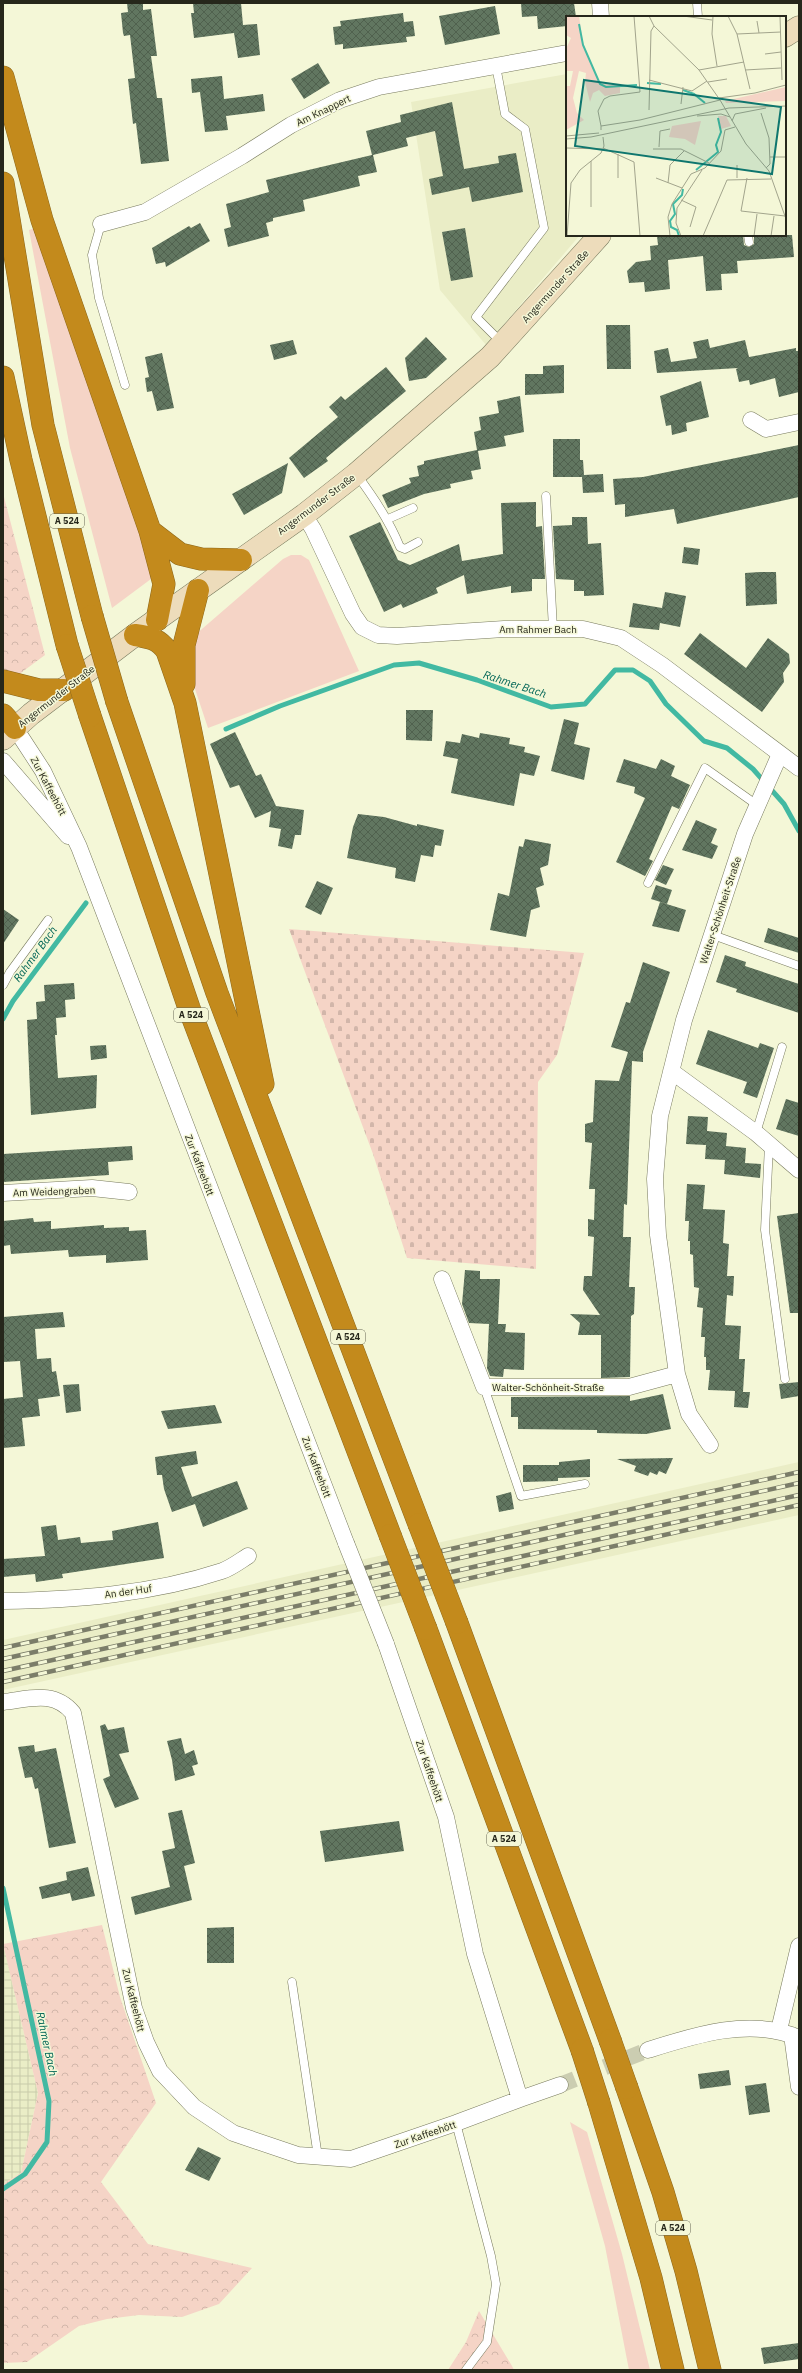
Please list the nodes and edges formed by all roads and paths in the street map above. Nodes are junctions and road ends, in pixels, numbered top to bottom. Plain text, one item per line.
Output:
1 (600, 3) edge
2 (697, 3) edge
3 (601, 16) edge
4 (698, 16) edge
5 (799, 27) edge
6 (786, 35) edge
7 (566, 53) edge
8 (496, 66) junction
9 (3, 77) edge
10 (3, 183) edge
11 (101, 224) joint
12 (599, 236) edge
13 (503, 344) junction
14 (3, 377) edge
15 (125, 385) dead end
16 (751, 420) dead end
17 (799, 422) edge
18 (356, 474) junction
19 (546, 496) dead end
20 (413, 508) dead end
21 (304, 515) junction
22 (388, 519) junction
23 (150, 531) junction
24 (418, 542) dead end
25 (241, 560) junction
26 (198, 590) junction
27 (157, 620) junction
28 (553, 629) junction
29 (135, 635) junction
30 (3, 682) edge
31 (64, 690) junction
32 (184, 703) junction
33 (7, 727) edge
34 (777, 760) junction
35 (3, 761) edge
36 (799, 768) edge
37 (759, 800) junction
38 (79, 847) junction
39 (648, 884) dead end
40 (48, 920) dead end
41 (713, 935) junction
42 (799, 966) edge
43 (3, 985) edge
44 (782, 1047) dead end
45 (671, 1071) junction
46 (756, 1133) junction
47 (769, 1145) junction
48 (276, 1150) junction
49 (799, 1170) edge
50 (129, 1192) dead end
51 (3, 1193) edge
52 (442, 1279) dead end
53 (677, 1374) junction
54 (785, 1379) dead end
55 (484, 1387) junction
56 (710, 1445) dead end
57 (585, 1484) dead end
58 (248, 1556) dead end
59 (3, 1601) edge
60 (3, 1702) edge
61 (799, 1946) edge
62 (292, 1982) dead end
63 (790, 2034) edge
64 (648, 2050) tunnel mouth
65 (560, 2085) tunnel mouth
66 (799, 2087) edge
67 (520, 2099) junction
68 (456, 2123) junction
69 (318, 2157) junction
70 (466, 2370) edge
71 (673, 2370) edge
72 (710, 2370) edge

1 - 3 street
2 - 4 lane
5 - 6 main road
7 - 8 street, Am Knappert
8 - 11 street, Am Knappert
8 - 13 lane
9 - 23 highway
10 - 48 highway, A 524, bridge
11 - 15 lane
12 - 13 main road, Angermunder Straße
13 - 18 main road, Angermunder Straße
14 - 71 highway, A 524, bridge
16 - 17 street
18 - 21 main road, Angermunder Straße
18 - 22 lane
19 - 28 lane
20 - 22 lane
21 - 25 main road, Angermunder Straße
21 - 28 street, Am Rahmer Bach
22 - 24 lane
23 - 25 highway
23 - 27 highway
25 - 26 main road, Angermunder Straße
26 - 27 main road, Angermunder Straße
26 - 32 highway
27 - 29 main road, Angermunder Straße
28 - 34 street, Am Rahmer Bach
29 - 31 main road, Angermunder Straße
29 - 32 highway
30 - 31 highway
31 - 33 main road, Angermunder Straße
32 - 48 highway
33 - 38 street, Zur Kaffeehött
34 - 36 street, Am Rahmer Bach
34 - 37 street, Walter-Schönheit-Straße
35 - 38 street, Zur Kaffeehött
37 - 39 lane
37 - 41 street, Walter-Schönheit-Straße
38 - 67 street, Zur Kaffeehött, bridge
40 - 43 lane
41 - 42 lane
41 - 45 street, Walter-Schönheit-Straße
44 - 46 lane
45 - 46 street
45 - 53 street, Walter-Schönheit-Straße
46 - 47 street
47 - 49 street
47 - 54 lane
48 - 72 highway, A 524, bridge
50 - 51 street, Am Weidengraben
52 - 55 street, Walter-Schönheit-Straße
53 - 55 street, Walter-Schönheit-Straße
53 - 56 street, Walter-Schönheit-Straße
55 - 57 lane
58 - 59 street, An der Huf
60 - 69 street, Zur Kaffeehött
61 - 63 street
62 - 69 lane
63 - 64 street
63 - 66 street
65 - 67 street, Zur Kaffeehött
67 - 68 street, Zur Kaffeehött
68 - 69 street, Zur Kaffeehött
68 - 70 lane

